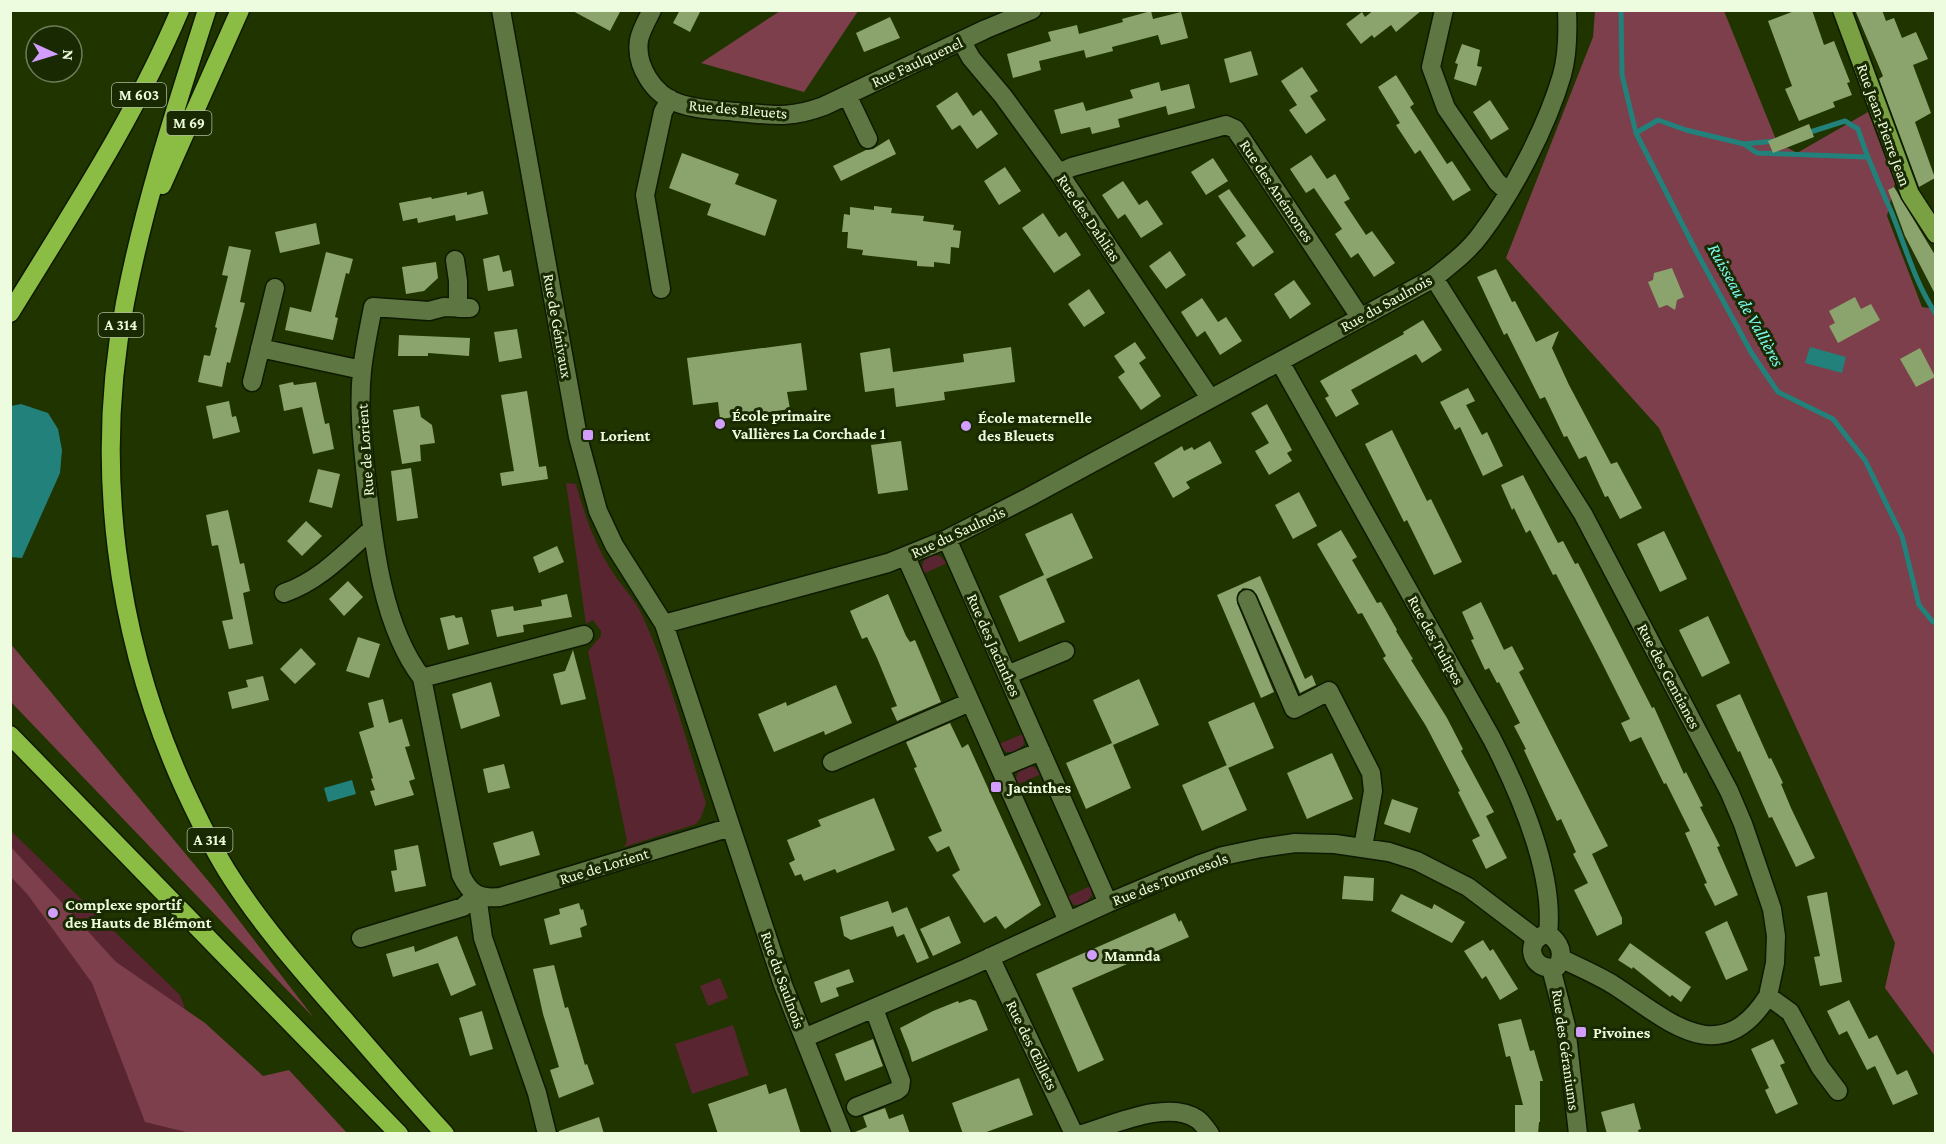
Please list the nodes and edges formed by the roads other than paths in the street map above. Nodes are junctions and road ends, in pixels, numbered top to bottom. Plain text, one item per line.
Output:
1 (180, 10) edge
2 (207, 10) edge
3 (240, 10) edge
4 (501, 10) edge
5 (652, 10) edge
6 (1032, 10) edge
7 (1444, 10) edge
8 (1567, 10) edge
9 (1842, 10) edge
10 (962, 42) junction
11 (847, 95) junction
12 (670, 99) junction
13 (802, 114) joint
14 (868, 139) dead end
15 (1059, 173) junction
16 (1508, 192) junction
17 (1935, 234) edge
18 (140, 237) junction
19 (455, 260) dead end
20 (1434, 278) junction
21 (275, 288) dead end
22 (660, 289) dead end
23 (10, 313) edge
24 (1360, 317) junction
25 (261, 348) junction
26 (1280, 362) junction
27 (362, 370) junction
28 (252, 382) dead end
29 (1210, 398) junction
30 (372, 529) junction
31 (947, 539) junction
32 (906, 557) junction
33 (284, 593) dead end
34 (1247, 599) dead end
35 (664, 624) junction
36 (584, 635) dead end
37 (1065, 651) dead end
38 (1007, 675) junction
39 (422, 678) junction
40 (970, 702) junction
41 (10, 735) edge
42 (1041, 751) junction
43 (832, 762) dead end
44 (1000, 768) junction
45 (731, 827) junction
46 (1363, 847) junction
47 (477, 895) junction
48 (1108, 903) junction
49 (1068, 921) junction
50 (1541, 937) junction
51 (361, 938) dead end
52 (990, 957) junction
53 (1557, 964) junction
54 (1768, 996) junction
55 (874, 1009) junction
56 (804, 1038) junction
57 (1838, 1091) dead end
58 (856, 1107) dead end
59 (1071, 1132) edge
60 (399, 1134) edge
61 (445, 1134) edge
62 (547, 1134) edge
63 (842, 1134) edge
64 (1210, 1134) edge
65 (1578, 1134) edge

1 - 23 highway, M 603
2 - 18 highway, A 314
3 - 18 highway, M 69
4 - 35 street, Rue de Génivaux
5 - 12 street, Rue des Bleuets
6 - 10 street, Rue Faulquenel
7 - 16 street
8 - 16 street, Rue du Saulnois
9 - 17 main road, Rue Jean-Pierre Jean
10 - 11 street, Rue Faulquenel
10 - 15 street, Rue des Dahlias
11 - 13 street, Rue Faulquenel
11 - 14 street
12 - 13 street, Rue des Bleuets
12 - 22 street
15 - 24 street, Rue des Anémones
15 - 29 street, Rue des Dahlias
16 - 20 street, Rue du Saulnois
18 - 61 highway, A 314
19 - 27 street, Rue de Lorient
20 - 24 street, Rue du Saulnois
20 - 54 street, Rue des Gentianes
21 - 25 street
24 - 26 street, Rue du Saulnois
25 - 27 street
25 - 28 street
26 - 29 street, Rue du Saulnois
26 - 50 street, Rue des Tulipes
27 - 30 street, Rue de Lorient
29 - 31 street, Rue du Saulnois
30 - 33 street
30 - 39 street, Rue de Lorient
31 - 32 street, Rue du Saulnois
31 - 38 street, Rue des Jacinthes
32 - 35 street, Rue du Saulnois
32 - 40 street
34 - 46 street
35 - 45 street, Rue du Saulnois
36 - 39 street
37 - 38 street
38 - 42 street, Rue des Jacinthes
39 - 47 street, Rue de Lorient
40 - 43 street
40 - 44 street
41 - 60 highway
42 - 44 street
42 - 48 street, Rue des Jacinthes
44 - 49 street
45 - 47 street, Rue de Lorient
45 - 56 street, Rue du Saulnois
46 - 48 street, Rue des Tournesols
46 - 50 street, Rue des Tournesols
47 - 51 street
47 - 62 street, Rue de Lorient
48 - 49 street, Rue des Tournesols
49 - 52 street, Rue des Tournesols
50 - 53 street
50 - 53 street
52 - 55 street, Rue des Tournesols
52 - 59 street, Rue des Œillets
53 - 54 street
53 - 65 street, Rue des Géraniums
54 - 57 street
55 - 56 street, Rue des Tournesols
55 - 58 street
56 - 63 street, Rue du Saulnois
59 - 64 street

